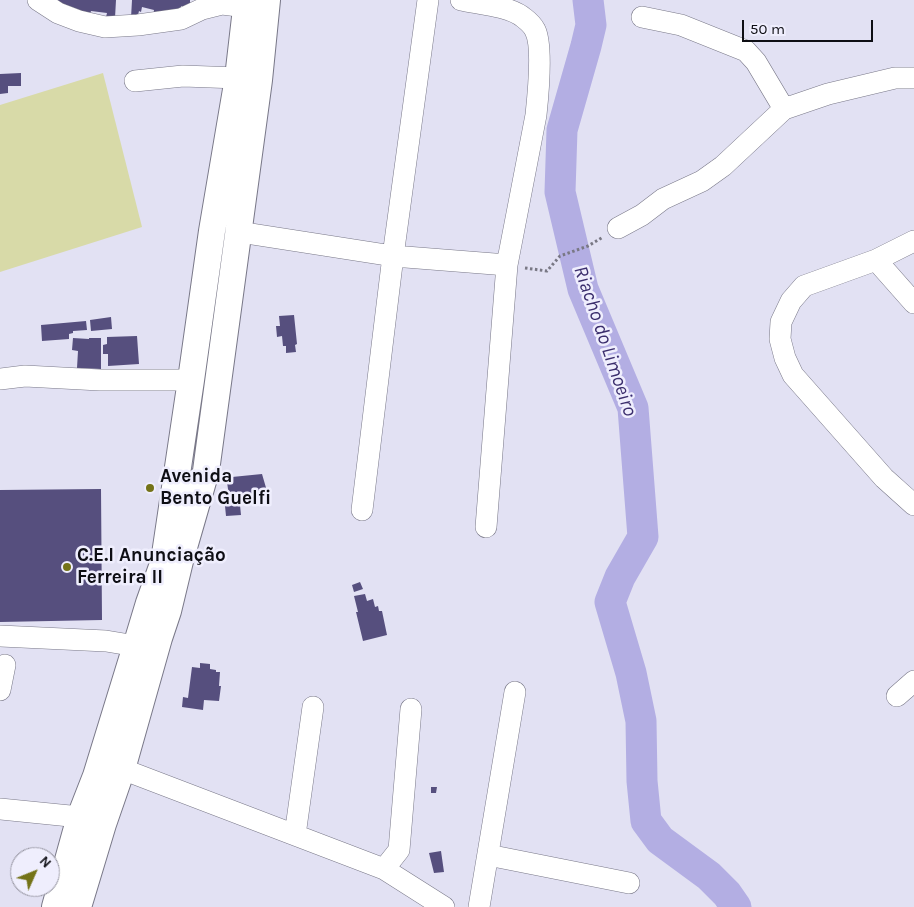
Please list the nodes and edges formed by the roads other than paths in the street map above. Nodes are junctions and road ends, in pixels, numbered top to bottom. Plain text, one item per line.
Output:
1 (38, 0) edge
2 (428, 0) edge
3 (461, 0) edge
4 (256, 6) edge
5 (642, 17) dead end
6 (238, 78) junction
7 (914, 78) edge
8 (135, 81) dead end
9 (784, 109) junction
10 (618, 228) dead end
11 (239, 232) junction
12 (914, 241) edge
13 (393, 256) junction
14 (876, 260) junction
15 (507, 265) junction
16 (914, 303) edge
17 (0, 379) edge
18 (191, 380) junction
19 (914, 505) edge
20 (362, 510) dead end
21 (486, 527) dead end
22 (0, 636) edge
23 (136, 646) junction
24 (4, 665) dead end
25 (914, 680) edge
26 (0, 690) edge
27 (516, 692) dead end
28 (897, 696) dead end
29 (313, 707) dead end
30 (412, 709) dead end
31 (122, 769) junction
32 (0, 808) edge
33 (80, 816) junction
34 (295, 835) junction
35 (488, 855) junction
36 (384, 869) junction
37 (628, 883) dead end
38 (55, 907) edge
39 (78, 907) edge
40 (444, 907) edge
41 (479, 907) edge

1 - 4 street
2 - 13 street
3 - 15 street
4 - 6 main road
4 - 11 main road
5 - 9 street
6 - 8 street
6 - 18 main road
7 - 9 street
9 - 10 street
11 - 13 street
11 - 31 main road
12 - 14 street
13 - 15 street
13 - 20 street
14 - 16 street
14 - 19 street
15 - 21 street
17 - 18 street
18 - 23 main road
22 - 23 street
23 - 33 main road
24 - 26 street
25 - 28 street
27 - 35 street
29 - 34 street
30 - 36 street
31 - 34 street
31 - 39 main road
32 - 33 street
33 - 38 main road
34 - 36 street
35 - 37 street
35 - 41 street
36 - 40 street

